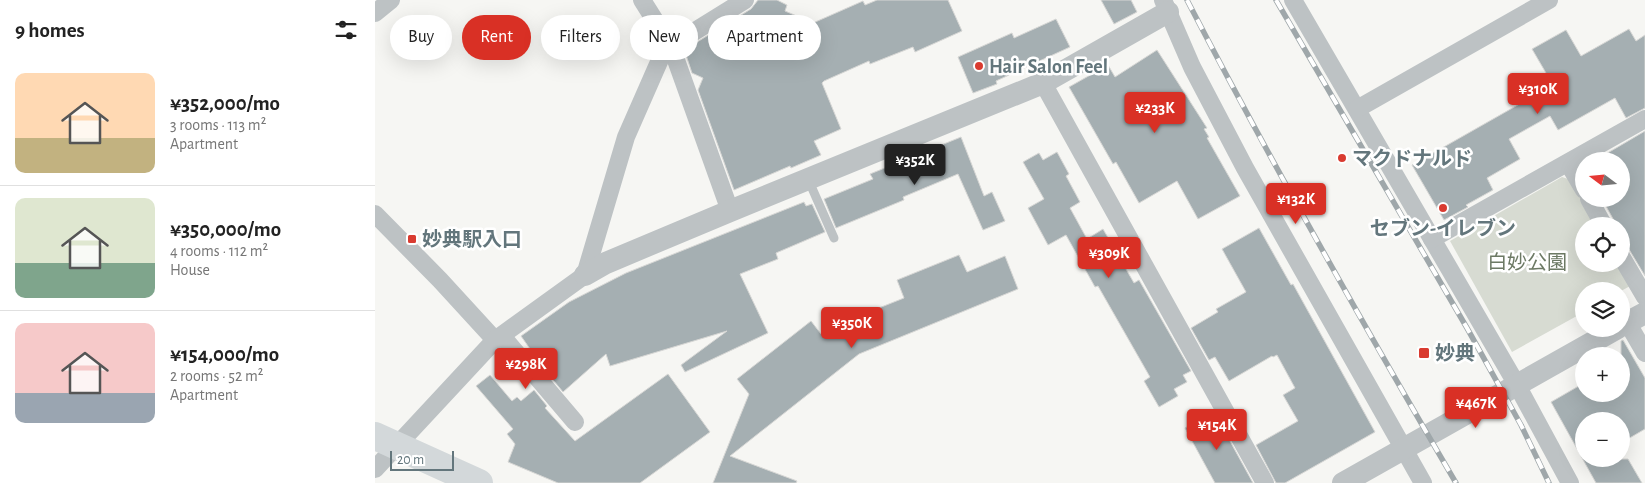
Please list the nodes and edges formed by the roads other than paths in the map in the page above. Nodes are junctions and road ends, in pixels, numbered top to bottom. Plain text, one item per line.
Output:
1 (391, 0) edge
2 (642, 0) edge
3 (745, 0) edge
4 (1293, 0) edge
5 (1549, 0) edge
6 (1166, 6) edge
7 (375, 13) edge
8 (651, 15) edge
9 (698, 29) edge
10 (660, 60) edge
11 (676, 60) edge
12 (1043, 83) junction
13 (1357, 108) junction
14 (1645, 120) edge
15 (1568, 163) junction
16 (1575, 175) edge
17 (808, 179) junction
18 (730, 211) junction
19 (375, 214) edge
20 (834, 238) dead end
21 (1432, 240) junction
22 (1630, 272) edge
23 (585, 275) junction
24 (1645, 298) edge
25 (1630, 327) edge
26 (1601, 337) edge
27 (498, 338) junction
28 (1645, 354) edge
29 (1517, 385) junction
30 (575, 422) dead end
31 (386, 442) edge
32 (1403, 449) junction
33 (375, 469) edge
34 (479, 483) edge
35 (1265, 483) edge
36 (1343, 483) edge
37 (1423, 483) edge
38 (1570, 483) edge

1 - 7 street
2 - 8 street
3 - 9 street
4 - 13 street
5 - 13 street
6 - 12 street
6 - 32 street
10 - 23 street
11 - 18 street
12 - 17 street
12 - 35 street
13 - 21 street
14 - 15 street
15 - 16 street
15 - 21 street
17 - 18 street
17 - 20 lane
18 - 23 street
19 - 27 street
21 - 29 street
22 - 24 street
23 - 27 street
25 - 28 street
26 - 29 street
27 - 30 street
27 - 31 street
29 - 32 street
29 - 38 street
31 - 33 street
31 - 34 main road
32 - 36 street
32 - 37 street

